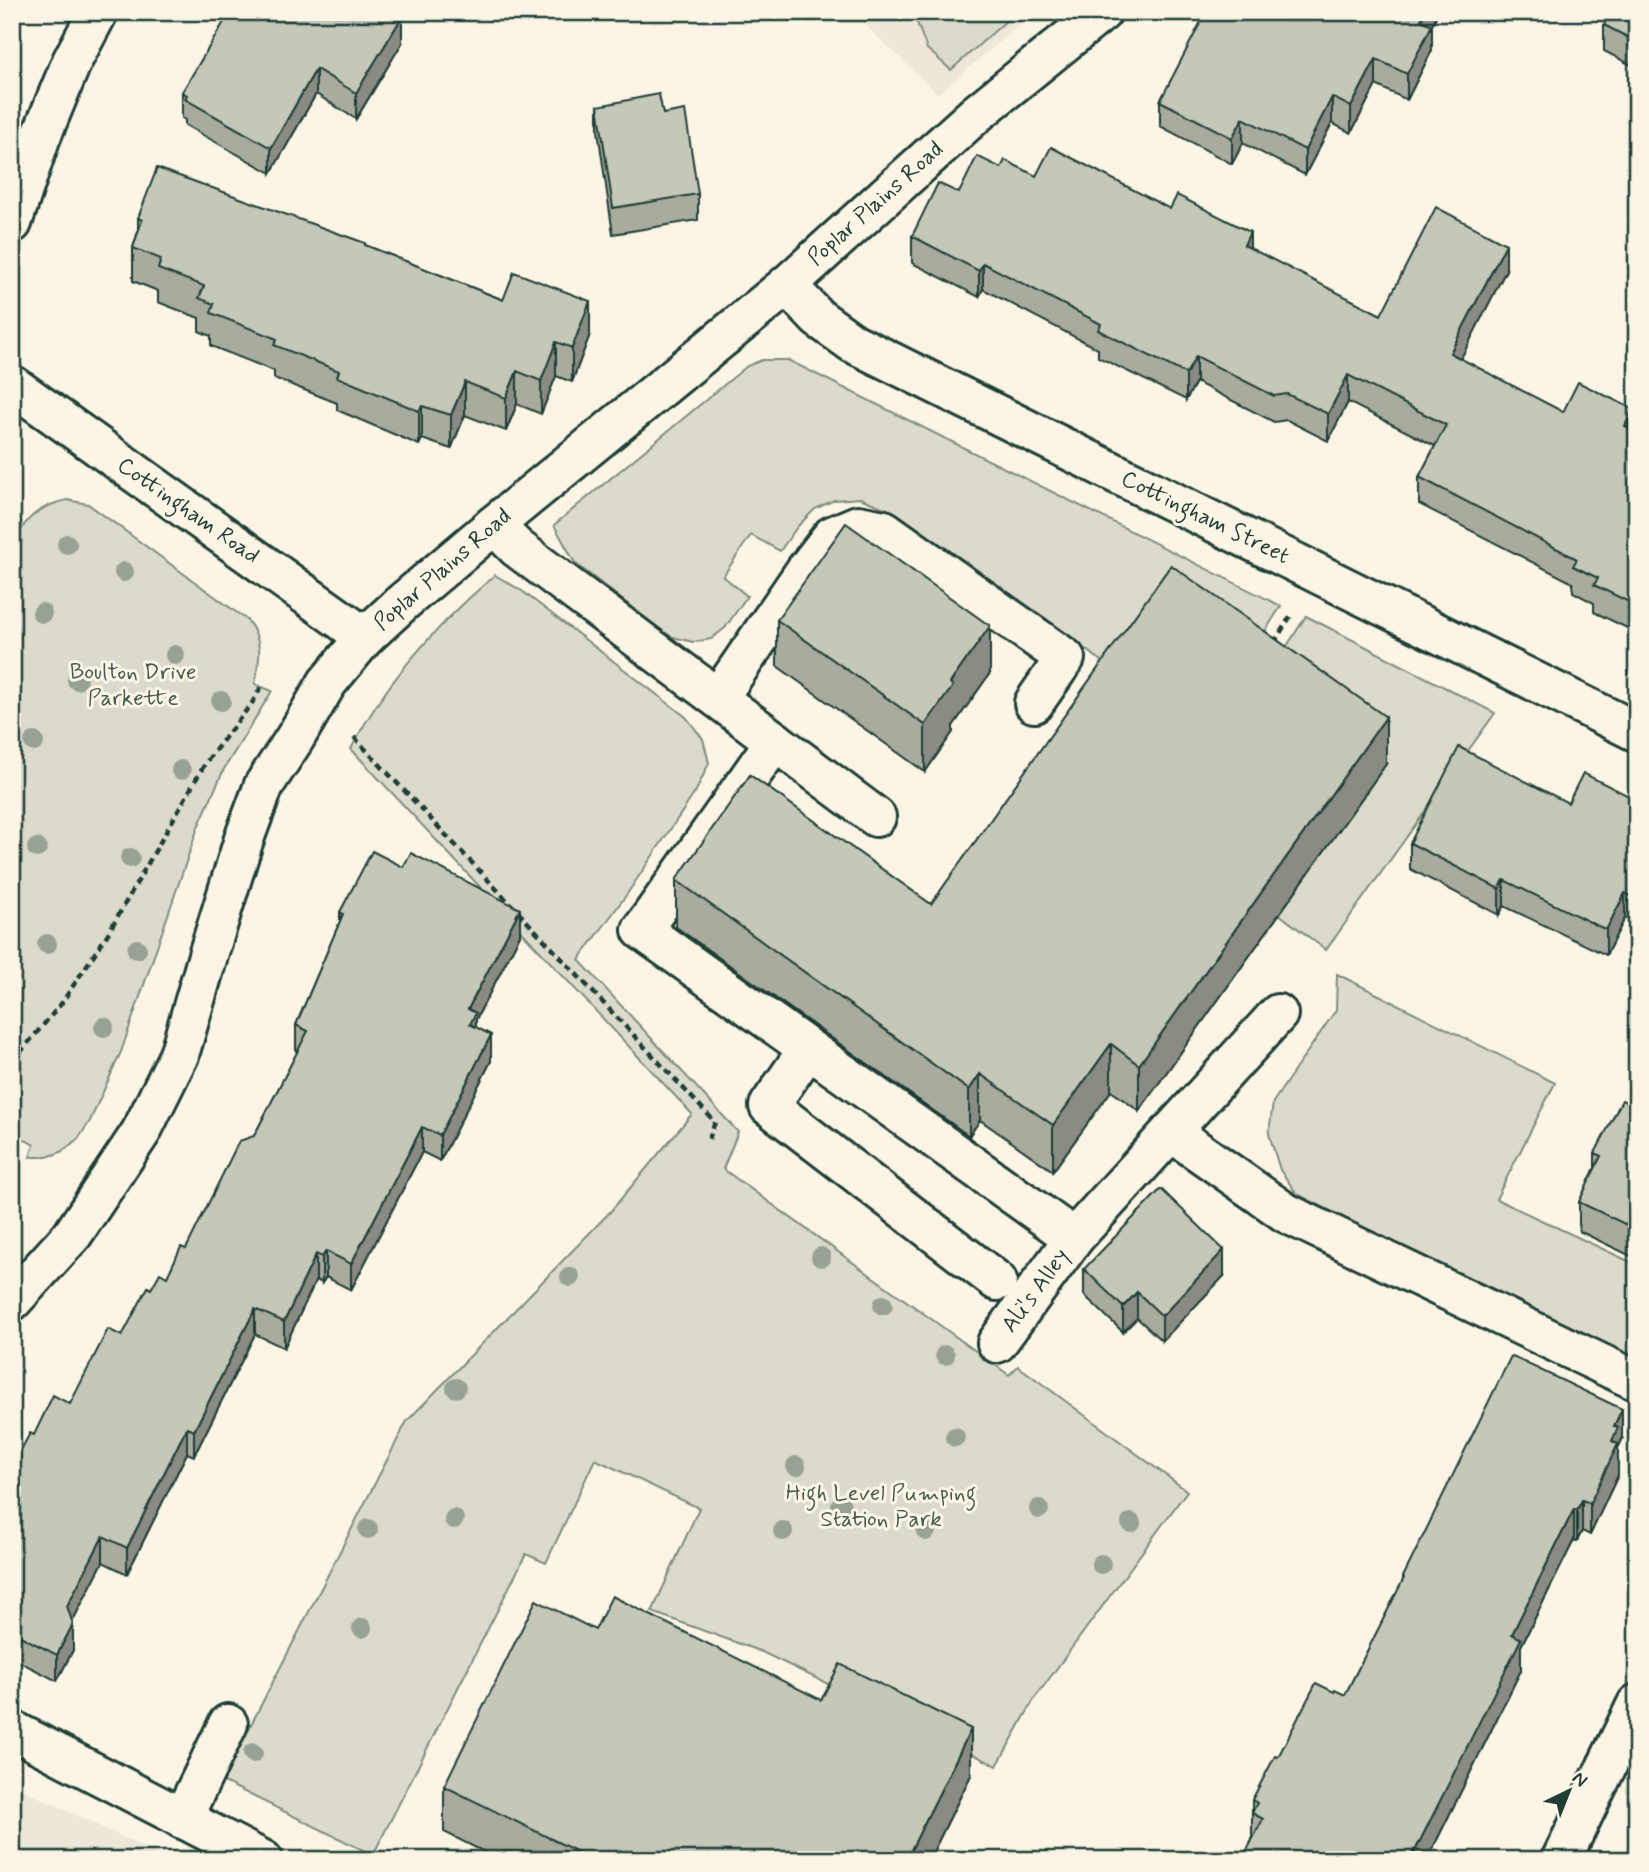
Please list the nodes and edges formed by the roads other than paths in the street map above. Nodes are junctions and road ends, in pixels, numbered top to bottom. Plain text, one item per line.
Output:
1 (98, 12) edge
2 (1102, 12) edge
3 (12, 223) edge
4 (787, 285) junction
5 (12, 385) edge
6 (494, 525) junction
7 (365, 637) junction
8 (718, 698) junction
9 (1034, 703) dead end
10 (1637, 732) edge
11 (775, 741) junction
12 (876, 817) dead end
13 (1278, 1014) dead end
14 (808, 1049) junction
15 (1171, 1132) junction
16 (1074, 1238) junction
17 (997, 1281) dead end
18 (12, 1301) edge
19 (998, 1343) dead end
20 (1637, 1381) edge
21 (1637, 1704) edge
22 (228, 1724) dead end
23 (12, 1730) edge
24 (182, 1819) junction
25 (263, 1860) edge
26 (1560, 1860) edge

1 - 3 street
2 - 4 street, Poplar Plains Road
4 - 6 street, Poplar Plains Road
4 - 10 street, Cottingham Street
5 - 7 street, Cottingham Road
6 - 7 street, Poplar Plains Road
6 - 8 street
7 - 18 street, Poplar Plains Road
8 - 9 street
8 - 11 street
11 - 12 street
11 - 14 street
13 - 15 street, Ali's Alley
14 - 16 street
14 - 17 street
15 - 16 street, Ali's Alley
15 - 20 street
16 - 19 street, Ali's Alley
21 - 26 street
22 - 24 street
23 - 24 street
24 - 25 street

